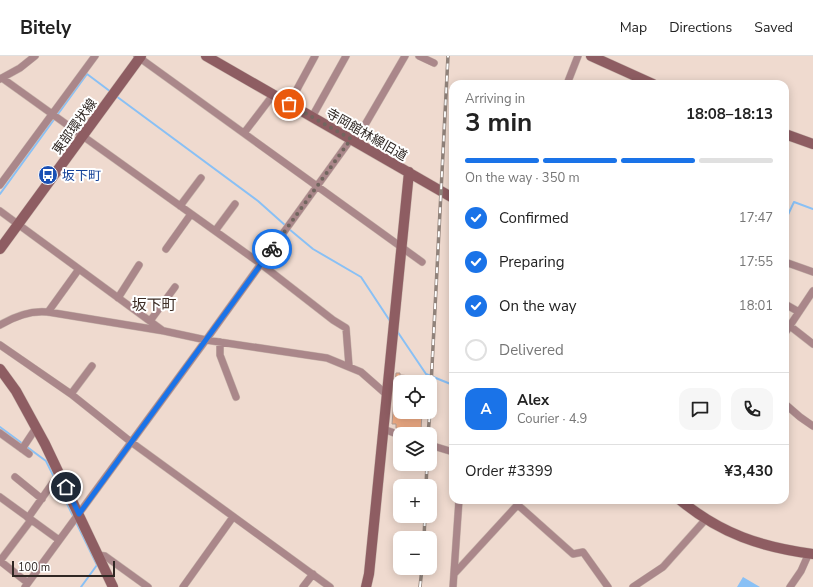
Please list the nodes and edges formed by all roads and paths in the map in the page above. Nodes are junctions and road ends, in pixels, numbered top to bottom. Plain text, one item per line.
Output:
1 (35, 56) edge
2 (95, 56) edge
3 (206, 56) edge
4 (315, 56) edge
5 (346, 56) edge
6 (405, 56) edge
7 (419, 56) edge
8 (578, 56) edge
9 (591, 56) edge
10 (139, 57) edge
11 (434, 64) dead end
12 (1, 78) edge
13 (569, 80) edge
14 (644, 80) edge
15 (273, 95) junction
16 (289, 104) junction
17 (52, 114) junction
18 (312, 117) junction
19 (244, 133) junction
20 (789, 135) edge
21 (83, 136) junction
22 (353, 141) junction
23 (813, 144) edge
24 (408, 172) junction
25 (201, 178) dead end
26 (0, 185) edge
27 (317, 186) junction
28 (449, 196) edge
29 (235, 204) dead end
30 (180, 206) junction
31 (0, 211) edge
32 (191, 214) junction
33 (18, 224) junction
34 (215, 231) junction
35 (166, 248) dead end
36 (401, 248) junction
37 (0, 249) edge
38 (422, 262) dead end
39 (789, 263) edge
40 (261, 264) junction
41 (139, 265) dead end
42 (79, 269) junction
43 (813, 272) edge
44 (175, 287) dead end
45 (813, 291) edge
46 (118, 298) junction
47 (789, 306) edge
48 (48, 312) junction
49 (799, 312) junction
50 (150, 321) junction
51 (0, 325) edge
52 (790, 326) joint
53 (164, 331) junction
54 (206, 340) junction
55 (220, 342) junction
56 (813, 344) edge
57 (0, 345) edge
58 (92, 366) dead end
59 (349, 366) junction
60 (0, 369) edge
61 (71, 394) junction
62 (386, 394) junction
63 (236, 397) dead end
64 (789, 407) edge
65 (813, 426) edge
66 (36, 428) junction
67 (383, 429) junction
68 (393, 432) edge
69 (0, 433) edge
70 (131, 442) junction
71 (437, 447) edge
72 (22, 449) junction
73 (449, 451) edge
74 (29, 454) dead end
75 (59, 474) junction
76 (14, 477) dead end
77 (0, 497) edge
78 (42, 499) junction
79 (459, 504) edge
80 (519, 504) edge
81 (521, 504) edge
82 (685, 504) edge
83 (79, 514) junction
84 (233, 517) junction
85 (29, 519) junction
86 (706, 519) junction
87 (59, 540) junction
88 (3, 552) edge
89 (811, 553) edge
90 (98, 555) junction
91 (312, 574) junction
92 (454, 574) junction
93 (26, 585) edge
94 (113, 587) edge
95 (148, 587) edge
96 (183, 587) edge
97 (303, 587) edge
98 (330, 587) edge
99 (366, 587) edge
100 (453, 587) edge
101 (608, 587) edge
102 (634, 587) edge
103 (790, 587) edge

1 - 12 street
2 - 17 street
3 - 15 street, 寺岡館林線旧道
4 - 16 street
5 - 18 street
6 - 22 street
7 - 11 street
8 - 13 street
9 - 14 street
10 - 19 street
10 - 21 street, 東部環状線
12 - 17 street
15 - 16 street, 寺岡館林線旧道
15 - 19 street
16 - 18 street, 寺岡館林線旧道
17 - 21 street
17 - 26 street
18 - 22 street, 寺岡館林線旧道
19 - 27 street
20 - 23 street
21 - 30 street
21 - 33 street, 東部環状線
22 - 24 street, 寺岡館林線旧道
22 - 27 street
24 - 28 street, 寺岡館林線旧道
24 - 36 street
25 - 30 street
27 - 36 street
27 - 40 street
29 - 34 street
30 - 32 street
31 - 33 street
32 - 34 street
32 - 35 street
33 - 37 street, 東部環状線
33 - 42 street
34 - 40 street
36 - 38 street
36 - 62 street
39 - 43 street
40 - 54 street
40 - 59 street
41 - 46 street
42 - 46 street
42 - 48 street
44 - 50 street
45 - 49 street
46 - 50 street
47 - 49 street
48 - 51 street
48 - 53 street
49 - 52 street
50 - 53 street
52 - 56 street
53 - 54 street
54 - 55 street
54 - 70 street
55 - 59 street
55 - 63 street
57 - 61 street
58 - 61 street
59 - 62 street
60 - 66 street
61 - 70 street
62 - 67 street
64 - 65 street
66 - 72 street
66 - 75 street
67 - 68 street
67 - 99 street
69 - 72 street
70 - 83 street
70 - 84 street
71 - 73 street
72 - 74 street
75 - 78 street
75 - 83 street
76 - 78 street
77 - 85 street
78 - 85 street
79 - 92 street
80 - 92 street
81 - 101 street
82 - 86 street
83 - 87 street
83 - 90 street
84 - 91 street
84 - 96 street
85 - 87 street
85 - 88 street
86 - 89 street
86 - 102 street
87 - 93 street
88 - 93 street
89 - 103 street
90 - 94 street
90 - 95 street
91 - 97 street
91 - 98 street
92 - 100 street

